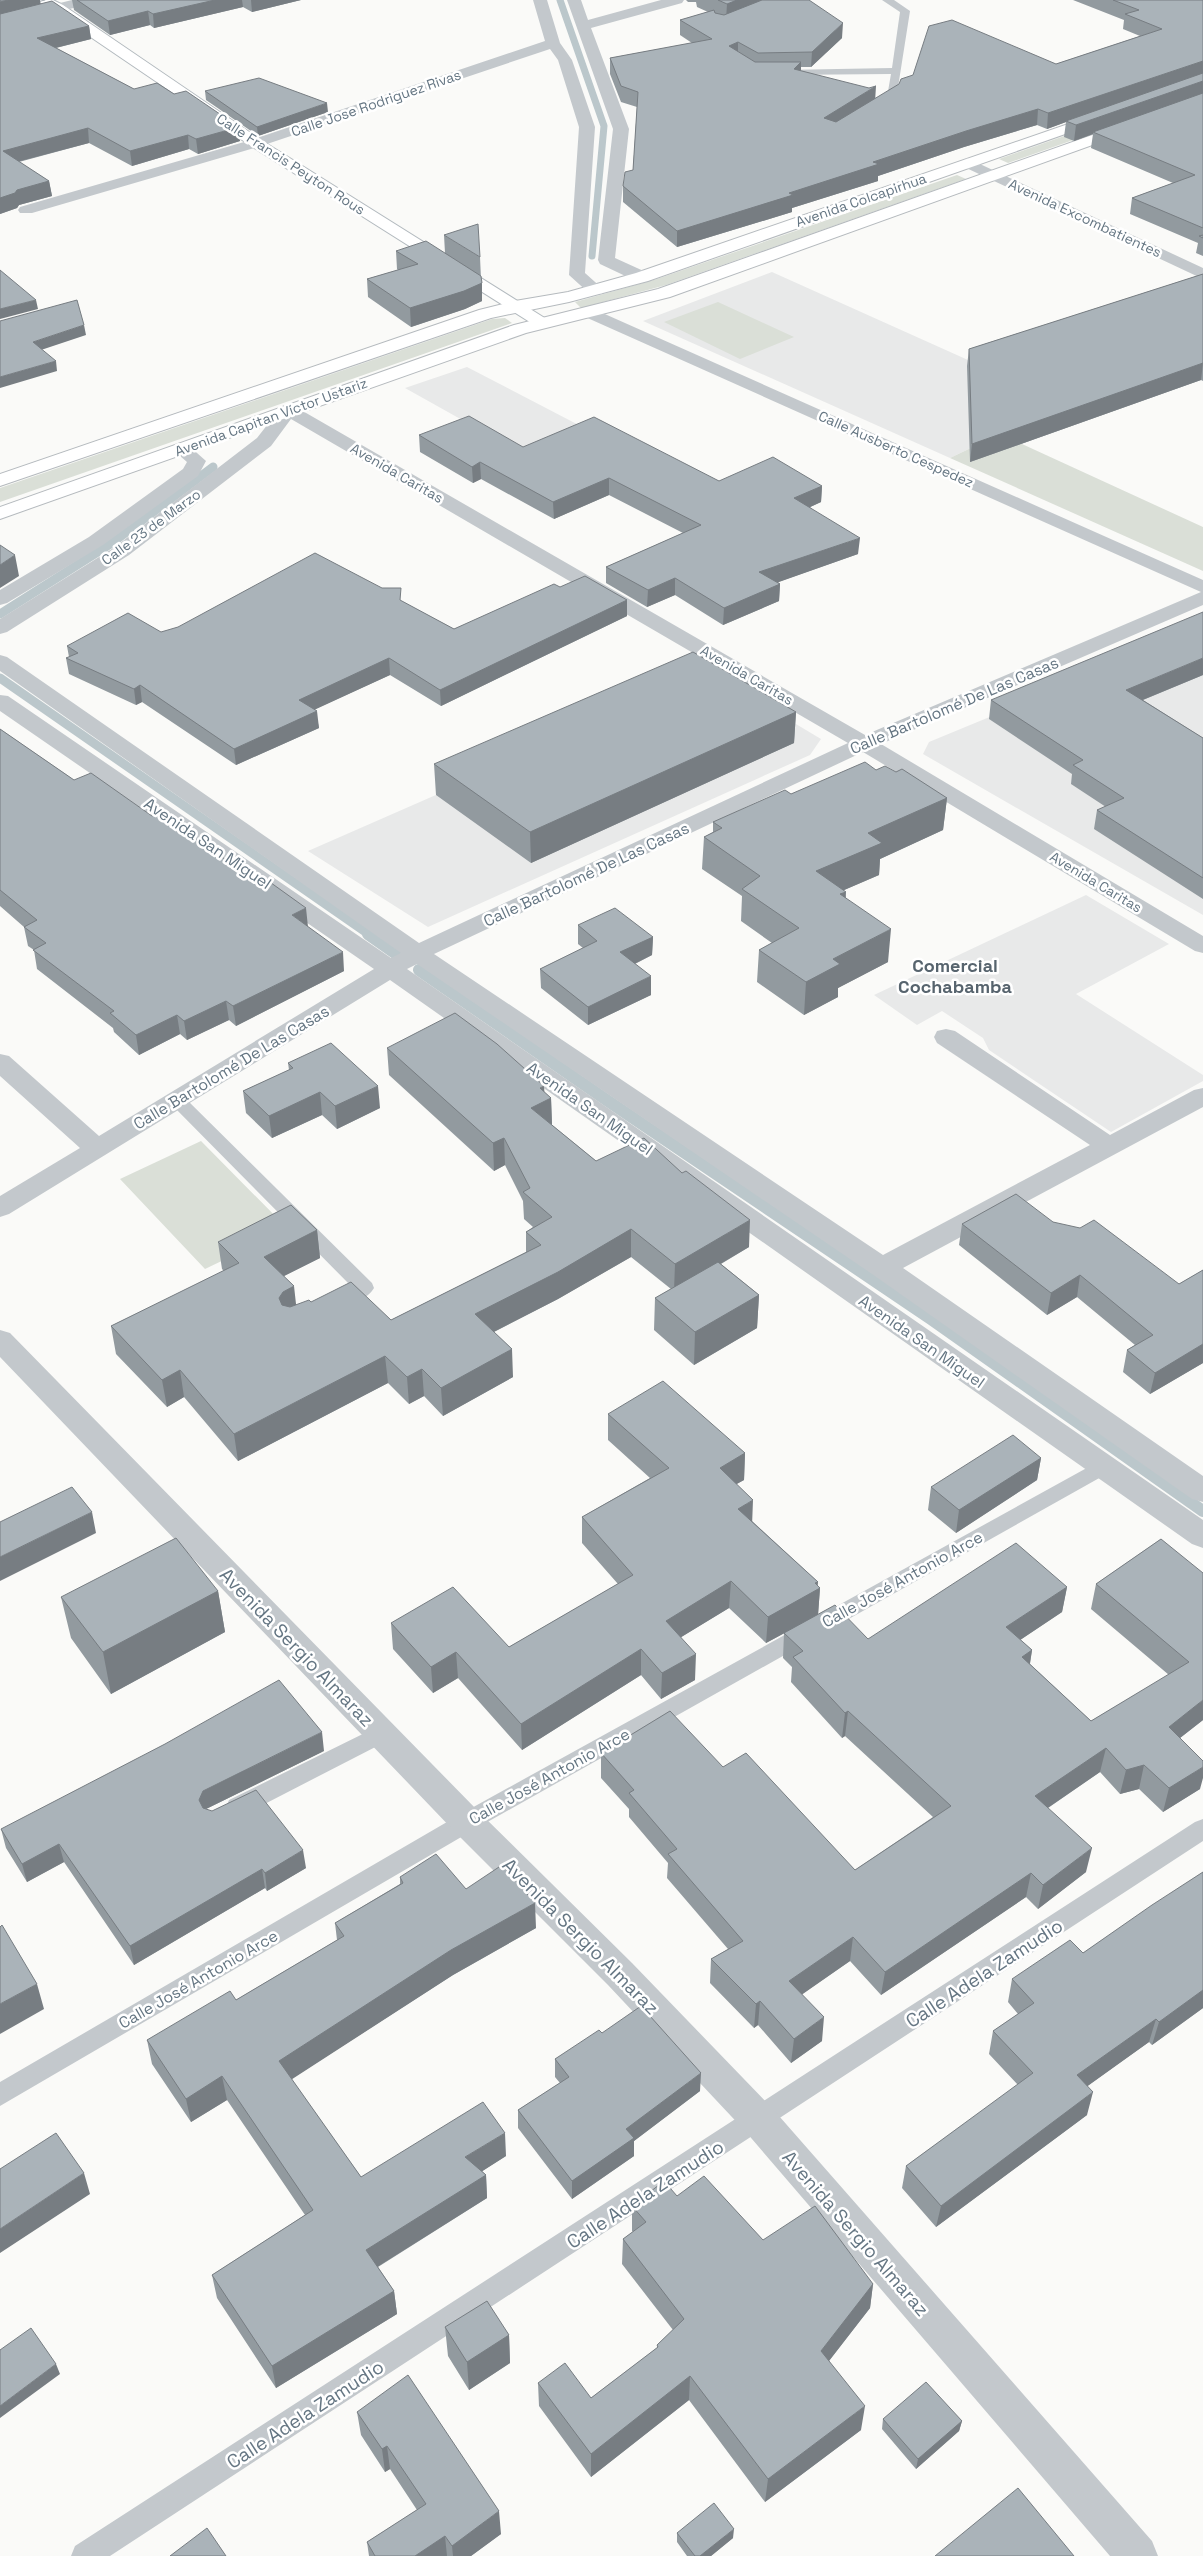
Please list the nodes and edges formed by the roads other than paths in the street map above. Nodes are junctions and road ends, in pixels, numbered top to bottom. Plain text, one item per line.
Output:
1 (43, 0) edge
2 (89, 0) edge
3 (540, 0) edge
4 (574, 0) edge
5 (677, 0) edge
6 (888, 0) edge
7 (58, 8) junction
8 (0, 22) edge
9 (582, 26) junction
10 (553, 43) junction
11 (896, 71) junction
12 (774, 73) edge
13 (869, 112) edge
14 (1112, 112) edge
15 (1148, 120) edge
16 (256, 143) junction
17 (967, 163) junction
18 (992, 174) junction
19 (26, 210) dead end
20 (1203, 274) edge
21 (642, 277) junction
22 (596, 290) junction
23 (515, 306) junction
24 (589, 312) junction
25 (542, 322) junction
26 (288, 410) junction
27 (181, 449) junction
28 (0, 480) edge
29 (0, 513) edge
30 (1203, 587) edge
31 (0, 598) edge
32 (1203, 598) edge
33 (0, 628) edge
34 (0, 661) edge
35 (0, 701) edge
36 (864, 743) junction
37 (1203, 946) edge
38 (417, 953) junction
39 (391, 969) junction
40 (946, 1037) dead end
41 (0, 1062) edge
42 (1203, 1096) edge
43 (177, 1100) junction
44 (1109, 1146) junction
45 (96, 1148) junction
46 (0, 1208) edge
47 (882, 1267) junction
48 (326, 1309) edge
49 (0, 1340) edge
50 (1103, 1467) junction
51 (1203, 1491) edge
52 (1203, 1536) edge
53 (381, 1734) junction
54 (215, 1818) edge
55 (467, 1822) junction
56 (1203, 1830) edge
57 (0, 2095) edge
58 (758, 2120) junction
59 (85, 2556) edge
60 (1136, 2556) edge

1 - 7 main road, Calle Francis Peyton Rous
2 - 7 street
3 - 10 street
4 - 9 street
5 - 9 street
6 - 11 lane
7 - 8 street
7 - 16 main road, Calle Francis Peyton Rous
9 - 21 street
10 - 16 street, Calle Jose Rodriguez Rivas
10 - 22 street
11 - 12 lane
11 - 13 lane
14 - 17 main road, Avenida Colcapirhua
15 - 18 main road, Avenida Colcapirhua
16 - 19 street, Calle Jose Rodriguez Rivas
16 - 23 main road, Calle Francis Peyton Rous
17 - 18 street, Avenida Excombatientes
17 - 21 main road, Avenida Colcapirhua
18 - 20 street, Avenida Excombatientes
18 - 24 main road, Avenida Colcapirhua
21 - 22 main road, Avenida Colcapirhua
22 - 23 main road, Avenida Colcapirhua
23 - 25 main road, Calle Francis Peyton Rous
23 - 28 main road, Avenida Capitan Víctor Ustariz
24 - 25 main road, Avenida Colcapirhua
24 - 30 street, Calle Ausberto Cespedez
25 - 26 main road, Avenida Capitan Víctor Ustariz
26 - 27 main road, Avenida Capitan Víctor Ustariz
26 - 33 street, Calle 23 de Marzo
26 - 36 street, Avenida Caritas
27 - 29 main road, Avenida Capitan Víctor Ustariz
27 - 31 street
32 - 36 street, Calle Bartolomé De Las Casas
34 - 38 street, Avenida San Miguel
35 - 39 street, Avenida San Miguel
36 - 37 street, Avenida Caritas
36 - 38 street, Calle Bartolomé De Las Casas
38 - 39 street, Calle Bartolomé De Las Casas
38 - 47 street, Avenida San Miguel
39 - 43 street, Calle Bartolomé De Las Casas
39 - 50 street, Avenida San Miguel
40 - 44 street
41 - 45 street
42 - 44 street
43 - 45 street, Calle Bartolomé De Las Casas
43 - 48 lane
44 - 47 street
45 - 46 street, Calle Bartolomé De Las Casas
47 - 51 street, Avenida San Miguel
49 - 53 street, Avenida Sergio Almaraz
50 - 52 street, Avenida San Miguel
50 - 55 lane, Calle José Antonio Arce
53 - 54 lane
53 - 55 street, Avenida Sergio Almaraz
55 - 57 lane, Calle José Antonio Arce
55 - 58 street, Avenida Sergio Almaraz
56 - 58 lane, Calle Adela Zamudio
58 - 59 lane, Calle Adela Zamudio
58 - 60 street, Avenida Sergio Almaraz

